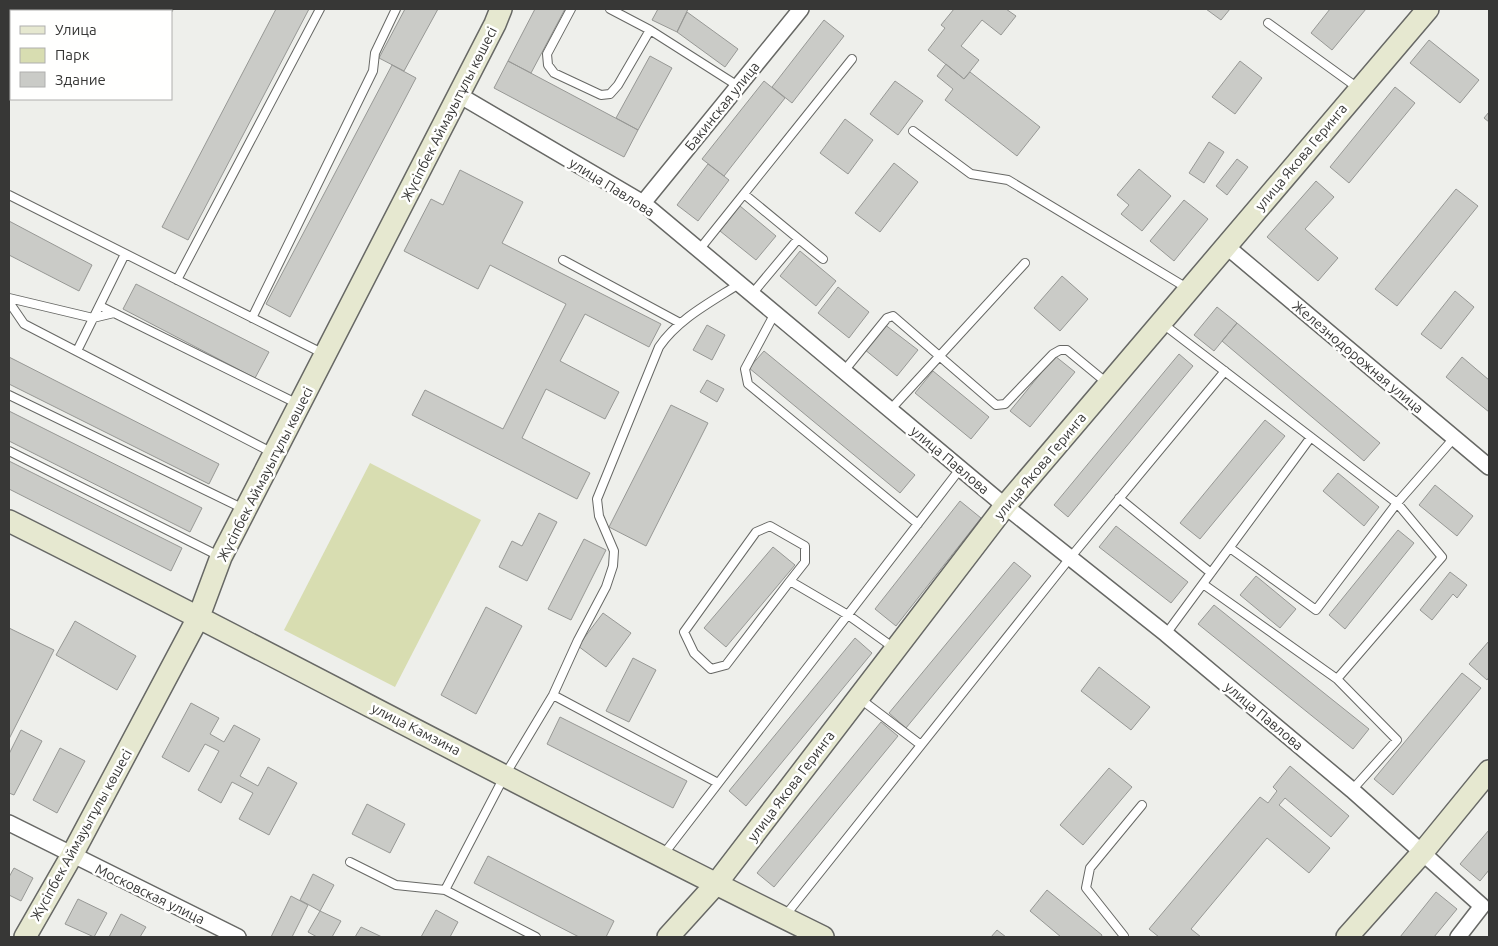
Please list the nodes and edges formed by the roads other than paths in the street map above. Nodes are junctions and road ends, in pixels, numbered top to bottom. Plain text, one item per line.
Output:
1 (320, 9) edge
2 (396, 9) edge
3 (501, 9) edge
4 (571, 9) edge
5 (610, 9) edge
6 (801, 9) edge
7 (1428, 9) edge
8 (1268, 22) dead end
9 (650, 30) junction
10 (852, 59) dead end
11 (738, 86) junction
12 (1360, 89) junction
13 (459, 95) junction
14 (913, 131) dead end
15 (744, 194) junction
16 (9, 195) edge
17 (643, 203) junction
18 (798, 238) junction
19 (1226, 246) junction
20 (699, 250) junction
21 (125, 254) junction
22 (823, 259) dead end
23 (563, 260) dead end
24 (1025, 263) dead end
25 (177, 280) junction
26 (739, 284) junction
27 (1189, 289) junction
28 (752, 294) junction
29 (9, 298) edge
30 (9, 302) edge
31 (100, 306) junction
32 (114, 313) junction
33 (775, 313) junction
34 (93, 318) junction
35 (252, 318) junction
36 (1161, 322) junction
37 (680, 324) junction
38 (77, 351) junction
39 (326, 355) junction
40 (939, 355) junction
41 (844, 371) junction
42 (1224, 371) junction
43 (1109, 384) junction
44 (9, 394) edge
45 (300, 405) junction
46 (890, 410) junction
47 (1311, 437) junction
48 (1454, 438) junction
49 (9, 451) edge
50 (275, 454) junction
51 (1489, 467) edge
52 (960, 468) junction
53 (1119, 498) junction
54 (1397, 503) junction
55 (1005, 506) junction
56 (246, 510) junction
57 (9, 521) edge
58 (918, 524) junction
59 (1230, 548) junction
60 (221, 557) junction
61 (1070, 558) junction
62 (1211, 573) junction
63 (790, 581) junction
64 (1203, 584) junction
65 (848, 615) junction
66 (199, 616) junction
67 (1166, 634) junction
68 (895, 650) junction
69 (1337, 678) junction
70 (553, 695) junction
71 (859, 698) junction
72 (921, 745) junction
73 (1489, 771) edge
74 (504, 775) junction
75 (718, 783) junction
76 (1352, 790) junction
77 (1142, 805) dead end
78 (9, 823) edge
79 (1422, 853) junction
80 (72, 855) junction
81 (662, 856) junction
82 (350, 862) dead end
83 (716, 884) junction
84 (445, 890) junction
85 (1486, 902) edge
86 (784, 918) junction
87 (673, 936) edge
88 (24, 937) edge
89 (238, 937) edge
90 (536, 937) edge
91 (823, 937) edge
92 (1125, 937) edge
93 (1347, 937) edge
94 (1458, 937) edge

1 - 25 lane
2 - 35 lane
3 - 13 street, Жүсіпбек Аймауытұлы көшесі
4 - 9 lane
5 - 9 lane
6 - 11 street, Бакинская улица
7 - 12 street, улица Якова Геринга
8 - 12 lane
9 - 11 lane
10 - 15 lane
11 - 17 street, Бакинская улица
12 - 19 street, улица Якова Геринга
13 - 17 street, улица Павлова
13 - 39 street, Жүсіпбек Аймауытұлы көшесі
14 - 27 lane
15 - 18 lane
15 - 20 lane
16 - 21 lane
17 - 20 street, улица Павлова
18 - 22 lane
18 - 28 lane
19 - 27 street, улица Якова Геринга
19 - 48 street, Железнодорожная улица
20 - 26 street, улица Павлова
21 - 25 lane
21 - 31 lane
23 - 37 lane
24 - 40 lane
25 - 35 lane
26 - 28 street, улица Павлова
26 - 37 lane
27 - 36 street, улица Якова Геринга
28 - 33 street, улица Павлова
29 - 34 lane
30 - 38 lane
31 - 32 lane
31 - 34 lane
32 - 34 lane
32 - 45 lane
33 - 41 street, улица Павлова
33 - 58 lane
34 - 38 lane
35 - 39 lane
36 - 42 lane
36 - 43 street, улица Якова Геринга
37 - 70 lane
38 - 50 lane
39 - 45 street, Жүсіпбек Аймауытұлы көшесі
40 - 41 lane
40 - 43 lane
40 - 46 lane
41 - 46 street, улица Павлова
42 - 47 lane
42 - 53 lane
43 - 55 street, улица Якова Геринга
44 - 56 lane
45 - 50 street, Жүсіпбек Аймауытұлы көшесі
46 - 52 street, улица Павлова
47 - 54 lane
47 - 59 lane
48 - 51 street, Железнодорожная улица
48 - 54 lane
49 - 60 lane
50 - 56 street, Жүсіпбек Аймауытұлы көшесі
52 - 55 street, улица Павлова
52 - 58 lane
53 - 61 lane
53 - 62 lane
54 - 59 lane
54 - 69 lane
55 - 61 street, улица Павлова
55 - 68 street, улица Якова Геринга
56 - 60 street, Жүсіпбек Аймауытұлы көшесі
57 - 66 street, улица Камзина
58 - 65 lane
59 - 62 lane
60 - 66 street, Жүсіпбек Аймауытұлы көшесі
61 - 67 street, улица Павлова
61 - 72 lane
62 - 64 lane
63 - 63 lane
63 - 65 lane
64 - 67 lane
64 - 69 lane
65 - 68 lane
65 - 75 lane
66 - 74 street, улица Камзина
66 - 80 street, Жүсіпбек Аймауытұлы көшесі
67 - 76 street, улица Павлова
68 - 71 street, улица Якова Геринга
69 - 76 lane
70 - 74 lane
70 - 75 lane
71 - 72 lane
71 - 83 street, улица Якова Геринга
72 - 86 lane
73 - 79 street
74 - 81 street, улица Камзина
74 - 84 lane
75 - 81 lane
76 - 79 street, улица Павлова
77 - 92 lane
78 - 80 street, Московская улица
79 - 85 street, улица Павлова
79 - 93 street
80 - 88 street, Жүсіпбек Аймауытұлы көшесі
80 - 89 street, Московская улица
81 - 83 street, улица Камзина
82 - 84 lane
83 - 86 street, улица Камзина
83 - 87 street, улица Якова Геринга
84 - 90 lane
85 - 94 street
86 - 91 street, улица Камзина

